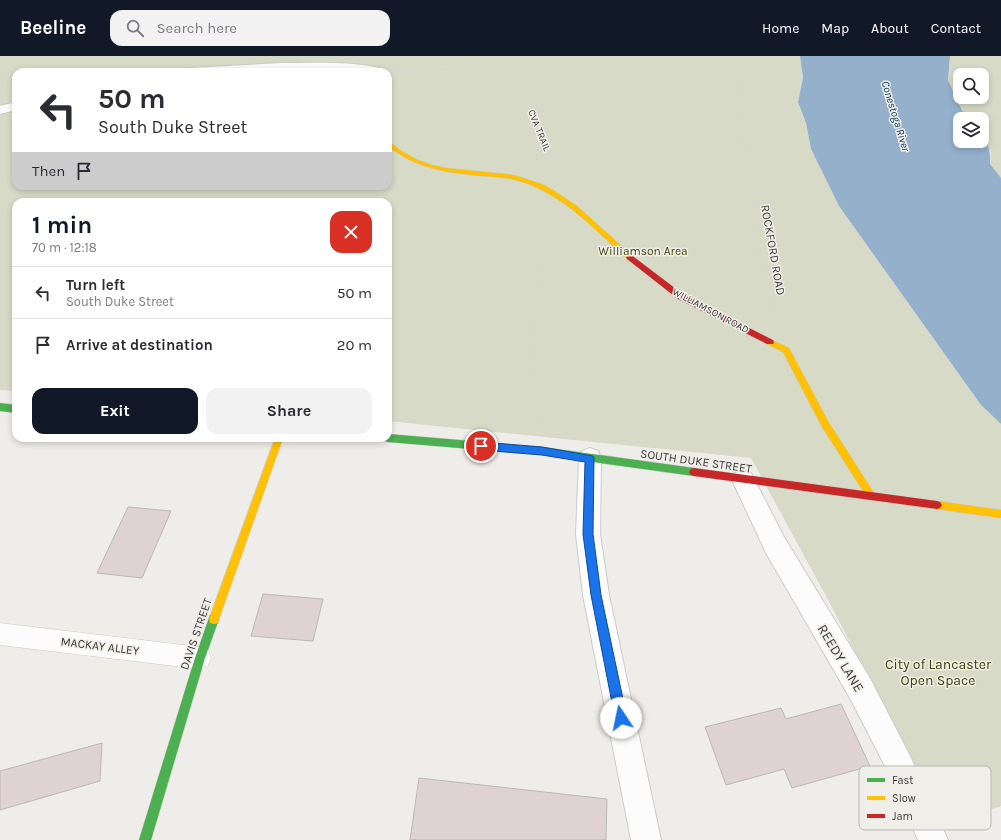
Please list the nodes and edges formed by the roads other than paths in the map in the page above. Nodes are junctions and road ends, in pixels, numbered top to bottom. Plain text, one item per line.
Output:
1 (383, 59) dead end
2 (377, 68) edge
3 (12, 107) edge
4 (0, 110) edge
5 (392, 147) edge
6 (0, 407) edge
7 (12, 408) edge
8 (392, 438) edge
9 (278, 442) edge
10 (590, 458) junction
11 (743, 480) junction
12 (871, 496) junction
13 (1001, 514) edge
14 (0, 634) edge
15 (200, 658) junction
16 (900, 766) edge
17 (929, 830) edge
18 (145, 840) edge
19 (646, 840) edge
20 (933, 840) edge

1 - 2 street
3 - 4 street
5 - 12 street, WILLIAMSON ROAD
6 - 7 street
8 - 10 street, SOUTH DUKE STREET
9 - 15 street, DAVIS STREET
10 - 11 street, SOUTH DUKE STREET
10 - 19 street
11 - 12 street, SOUTH DUKE STREET
11 - 16 street, REEDY LANE
12 - 13 street, SOUTH DUKE STREET
14 - 15 lane, MACKAY ALLEY
15 - 18 street, DAVIS STREET
17 - 20 street, REEDY LANE

